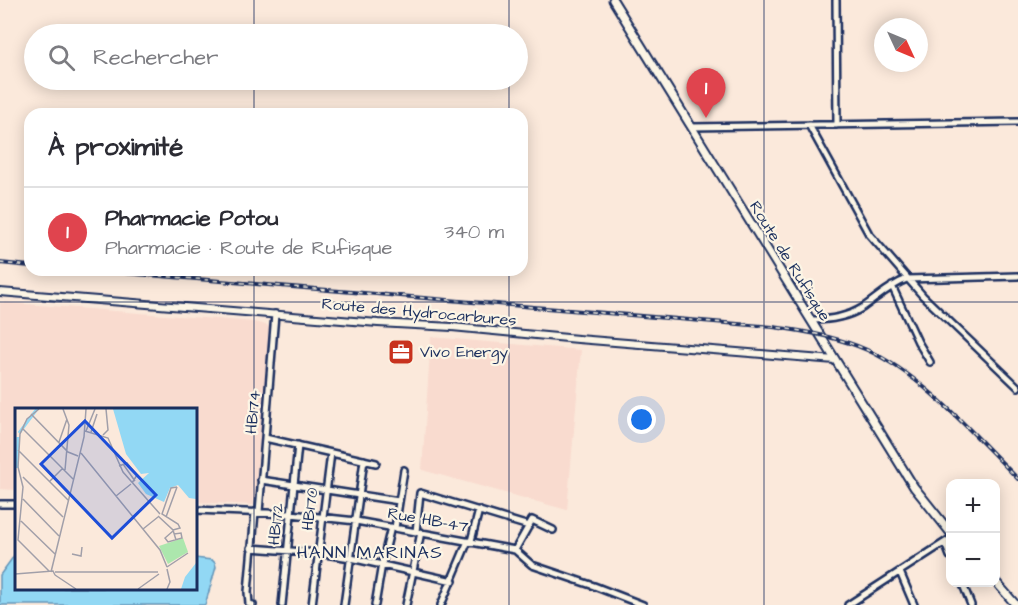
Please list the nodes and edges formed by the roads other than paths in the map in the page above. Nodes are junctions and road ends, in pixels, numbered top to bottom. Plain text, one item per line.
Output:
1 (613, 0) edge
2 (836, 0) edge
3 (1018, 122) edge
4 (809, 125) junction
5 (837, 125) junction
6 (692, 127) junction
7 (1018, 276) edge
8 (907, 279) junction
9 (892, 286) junction
10 (0, 292) edge
11 (275, 314) junction
12 (811, 320) junction
13 (835, 360) junction
14 (930, 362) dead end
15 (1018, 387) edge
16 (265, 438) junction
17 (298, 445) junction
18 (331, 453) junction
19 (364, 460) junction
20 (376, 463) dead end
21 (404, 470) dead end
22 (261, 480) junction
23 (294, 485) junction
24 (327, 489) junction
25 (359, 494) junction
26 (399, 501) junction
27 (196, 510) edge
28 (479, 510) junction
29 (257, 512) junction
30 (291, 514) junction
31 (323, 517) junction
32 (356, 521) junction
33 (530, 523) junction
34 (946, 526) edge
35 (393, 527) junction
36 (553, 530) dead end
37 (419, 532) junction
38 (469, 541) junction
39 (946, 542) edge
40 (251, 548) junction
41 (515, 550) junction
42 (287, 551) junction
43 (318, 553) junction
44 (351, 558) junction
45 (382, 564) junction
46 (413, 572) junction
47 (900, 572) junction
48 (453, 581) junction
49 (964, 587) edge
50 (1000, 587) edge
51 (251, 604) edge
52 (282, 605) edge
53 (312, 605) edge
54 (344, 605) edge
55 (375, 605) edge
56 (406, 605) edge
57 (441, 605) edge
58 (643, 605) edge
59 (848, 605) edge
60 (914, 605) edge
61 (971, 605) edge
62 (1016, 605) edge

1 - 6 main road, Route de Rufisque
2 - 5 street
3 - 5 street
4 - 5 street
4 - 6 street
4 - 8 street
6 - 12 main road, Route de Rufisque
7 - 8 street
8 - 9 street
8 - 15 street
9 - 12 street
9 - 14 street
10 - 11 street, Route des Hydrocarbures
11 - 13 street, Route des Hydrocarbures
11 - 16 street, HB174
12 - 13 main road, Route de Rufisque
13 - 34 main road, Route de Rufisque
16 - 17 street
16 - 22 street, HB174
17 - 18 street
17 - 23 street, HB172
18 - 19 street
18 - 24 street, HB170
19 - 20 street
19 - 25 street
21 - 26 street
22 - 23 street
22 - 29 street, HB174
23 - 24 street
23 - 30 street, HB172
24 - 25 street
24 - 31 street, HB170
25 - 26 street
25 - 32 street
26 - 35 street
27 - 29 street, Rue HB-47
28 - 33 street
28 - 37 street
28 - 38 street
29 - 30 street, Rue HB-47
29 - 40 street, HB174
30 - 31 street, Rue HB-47
30 - 42 street, HB172
31 - 32 street, Rue HB-47
31 - 43 street, HB170
32 - 35 street, Rue HB-47
32 - 44 street
33 - 36 street
33 - 41 street
35 - 37 street, Rue HB-47
35 - 45 street
37 - 38 street, Rue HB-47
37 - 46 street
38 - 41 street, Rue HB-47
38 - 48 street
39 - 47 street
40 - 42 street
40 - 51 street, HB174
41 - 58 street, Rue HB-47
42 - 43 street
42 - 52 street, HB172
43 - 44 street
43 - 53 street, HB170
44 - 45 street
44 - 54 street
45 - 46 street
45 - 55 street
46 - 48 street
46 - 56 street
47 - 59 street
47 - 60 street
48 - 57 street
49 - 61 street
50 - 62 main road

